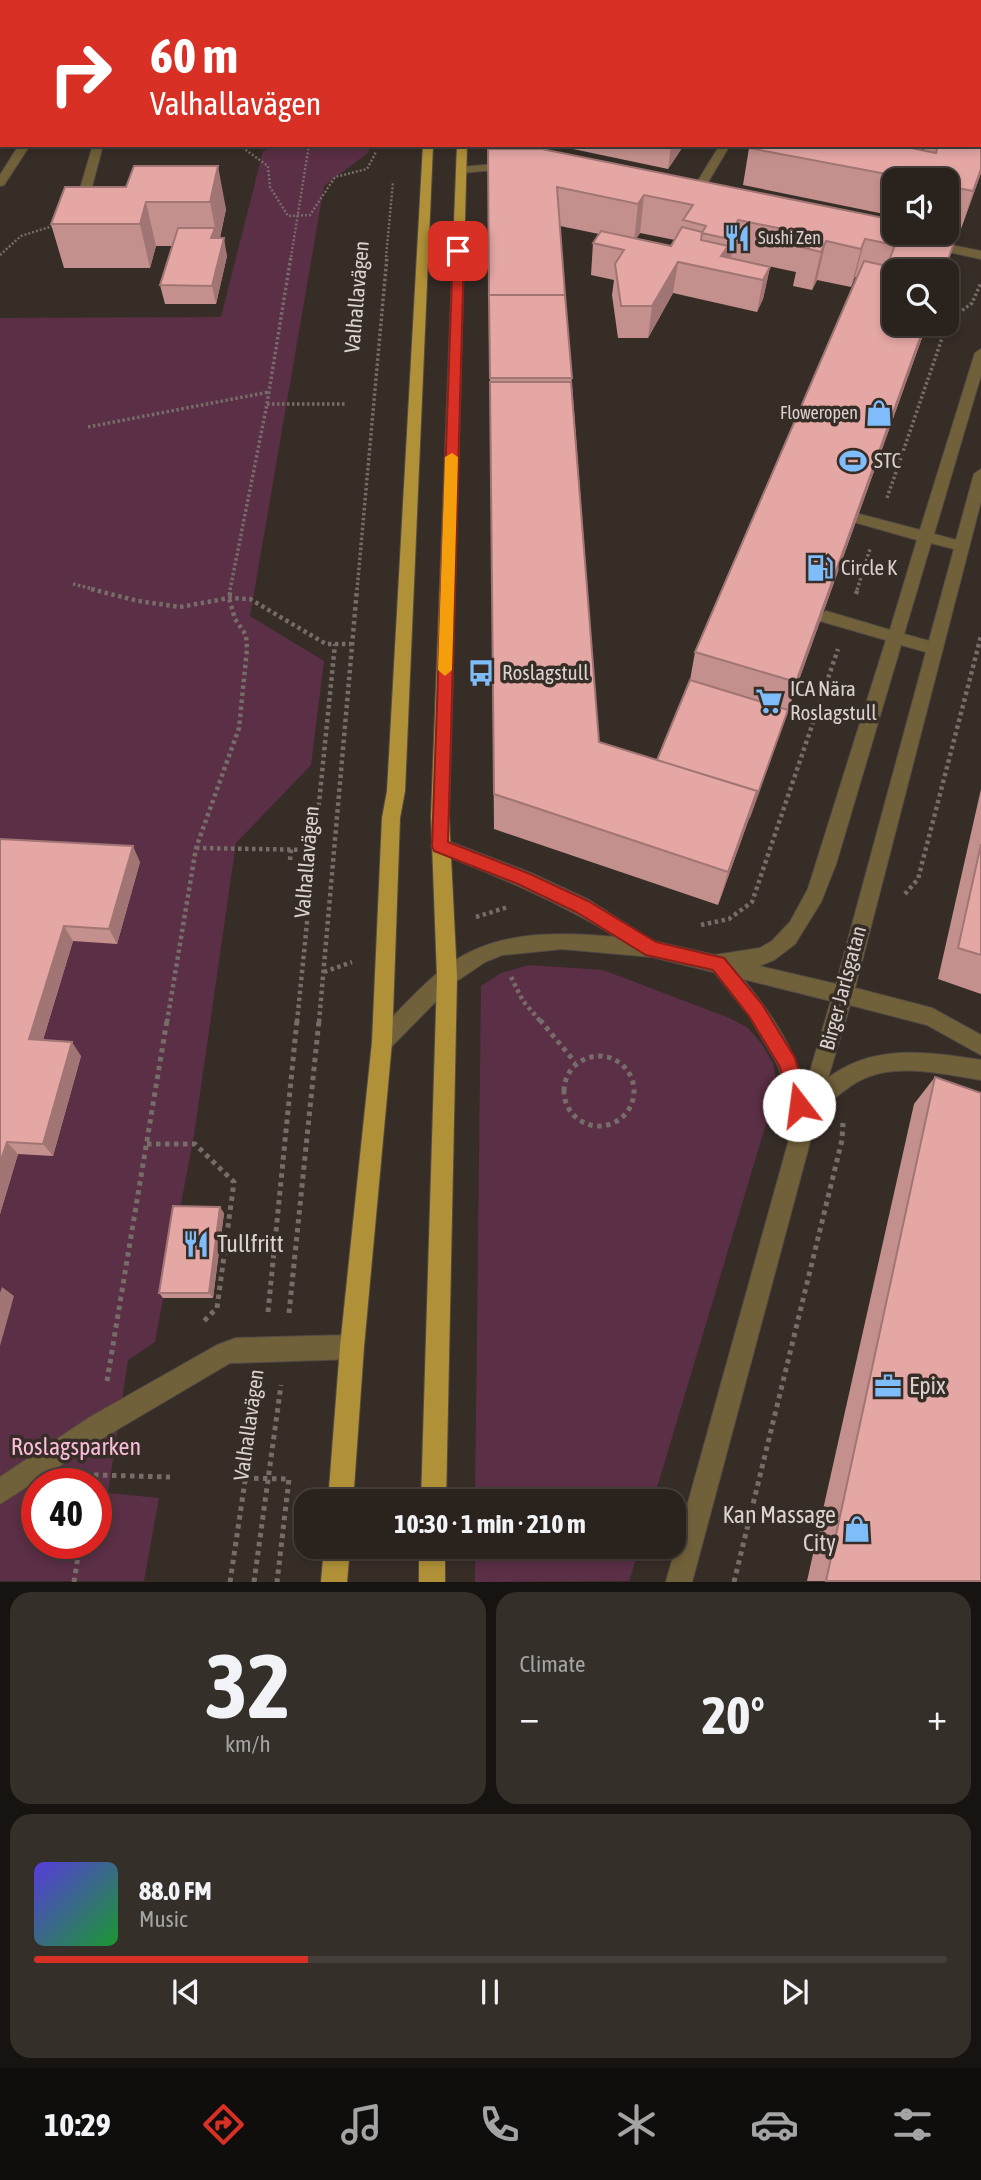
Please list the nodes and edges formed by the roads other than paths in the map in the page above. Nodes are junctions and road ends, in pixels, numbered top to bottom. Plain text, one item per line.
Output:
1 (24, 147) edge
2 (97, 147) edge
3 (428, 147) edge
4 (462, 147) edge
5 (496, 147) edge
6 (723, 147) edge
7 (461, 170) junction
8 (0, 183) edge
9 (680, 194) edge
10 (694, 197) junction
11 (707, 199) edge
12 (77, 220) edge
13 (931, 245) edge
14 (981, 255) edge
15 (981, 353) edge
16 (981, 474) edge
17 (859, 519) edge
18 (925, 538) junction
19 (960, 546) junction
20 (826, 617) edge
21 (895, 637) junction
22 (933, 648) junction
23 (440, 846) junction
24 (652, 949) junction
25 (718, 963) junction
26 (447, 977) junction
27 (843, 995) junction
28 (382, 1042) junction
29 (981, 1046) edge
30 (981, 1070) edge
31 (808, 1115) junction
32 (352, 1347) junction
33 (341, 1489) edge
34 (433, 1489) edge
35 (0, 1492) edge
36 (336, 1559) edge
37 (432, 1559) edge
38 (334, 1581) edge
39 (432, 1581) edge
40 (679, 1581) edge

1 - 8 street
2 - 12 street
3 - 28 main road
4 - 7 main road
5 - 7 street
6 - 10 street
7 - 23 main road
9 - 10 street
10 - 11 street
13 - 14 street
15 - 18 street
16 - 19 street, Birger Jarlsgatan
17 - 18 street
18 - 19 street
18 - 21 street
19 - 22 street, Birger Jarlsgatan
20 - 21 street
21 - 22 street
21 - 25 street
22 - 27 street, Birger Jarlsgatan
23 - 24 street
23 - 26 main road
24 - 25 street
24 - 26 street
25 - 27 street
25 - 31 street
26 - 28 street
26 - 34 main road
27 - 29 street
27 - 31 street, Birger Jarlsgatan
28 - 32 main road
30 - 31 street
31 - 40 street, Birger Jarlsgatan
32 - 33 main road
32 - 35 street
36 - 38 main road
37 - 39 main road

